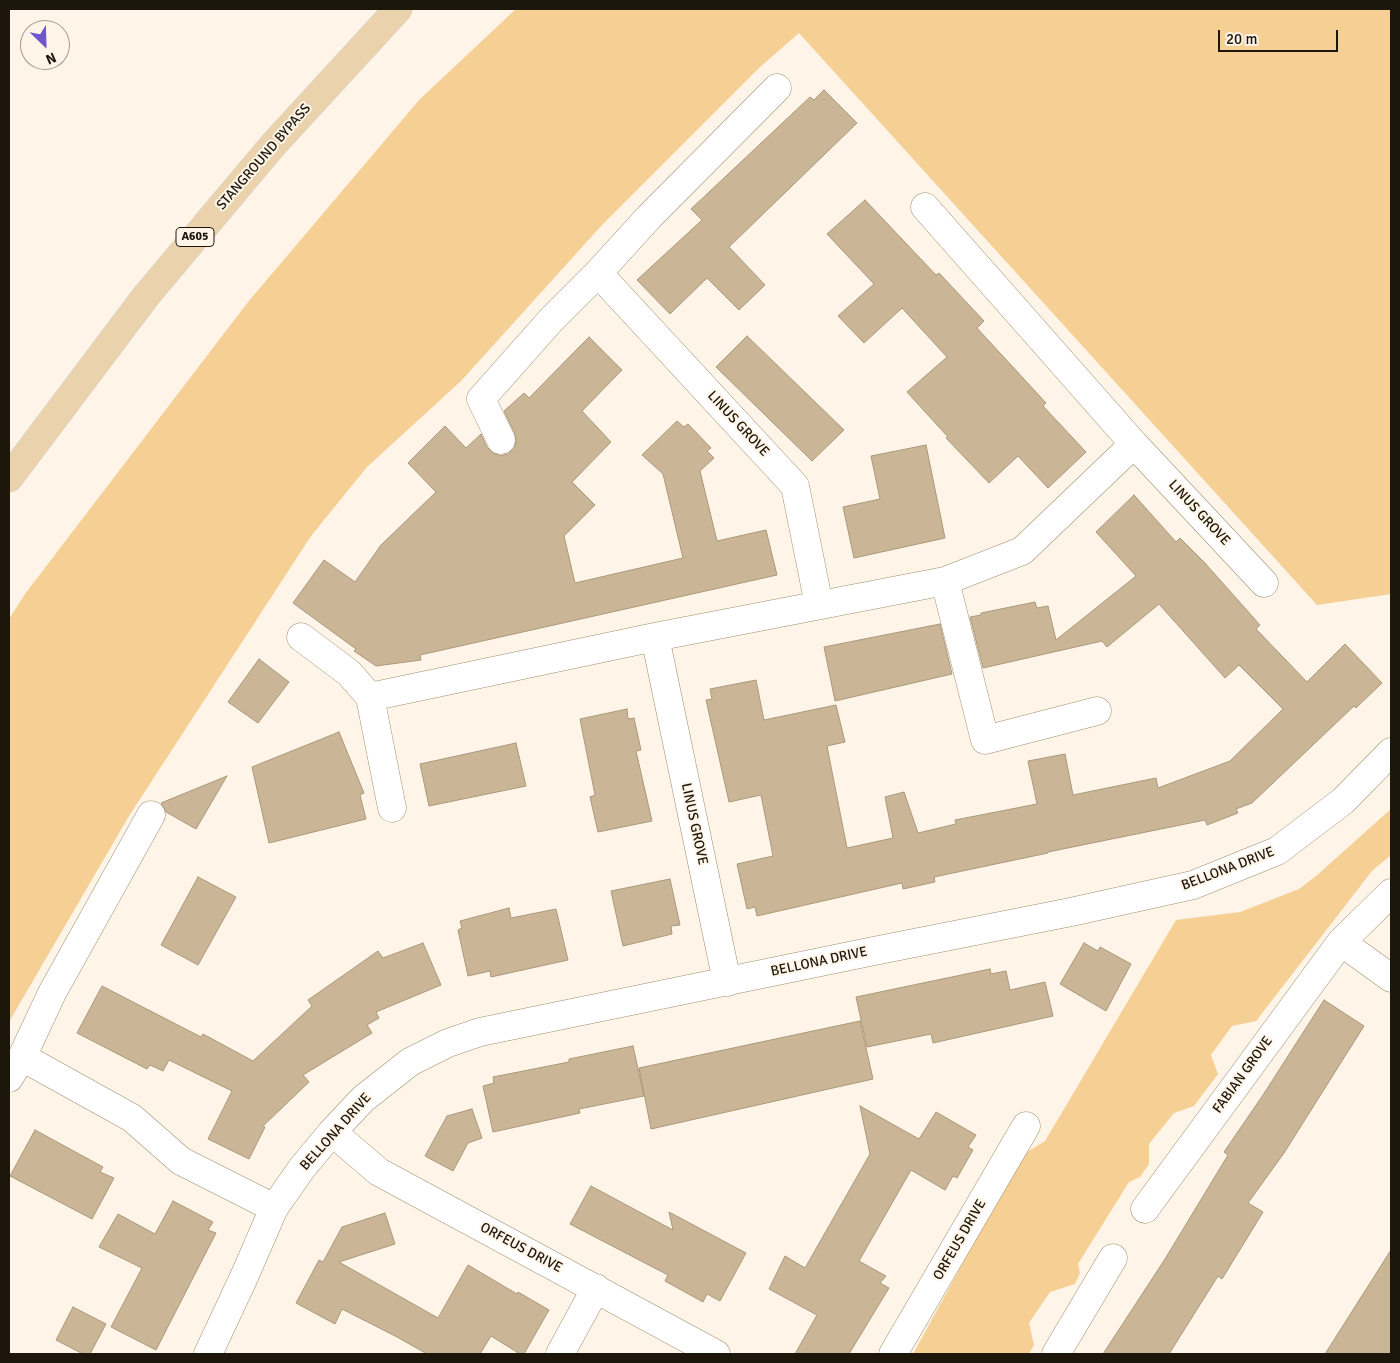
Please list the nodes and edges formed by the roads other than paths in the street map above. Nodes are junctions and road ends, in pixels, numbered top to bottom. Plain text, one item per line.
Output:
1 (398, 9) edge
2 (777, 88) dead end
3 (925, 207) dead end
4 (598, 273) junction
5 (501, 440) dead end
6 (1134, 444) junction
7 (9, 478) edge
8 (945, 581) junction
9 (1264, 583) dead end
10 (818, 604) junction
11 (301, 637) dead end
12 (654, 637) junction
13 (370, 697) junction
14 (1097, 711) dead end
15 (1391, 752) edge
16 (392, 808) dead end
17 (151, 815) dead end
18 (1391, 893) edge
19 (1341, 942) junction
20 (1391, 978) edge
21 (727, 982) junction
22 (15, 1068) edge
23 (1026, 1126) dead end
24 (332, 1132) junction
25 (274, 1208) junction
26 (1145, 1209) dead end
27 (1112, 1258) dead end
28 (596, 1288) junction
29 (208, 1354) edge
30 (560, 1354) edge
31 (716, 1354) edge
32 (893, 1354) edge
33 (1056, 1354) edge

1 - 7 main road, STANGROUND BYPASS / A605
2 - 4 street
3 - 6 street, LINUS GROVE
4 - 5 street
4 - 10 street, LINUS GROVE
6 - 8 street
6 - 9 street, LINUS GROVE
8 - 10 street
8 - 14 street
10 - 12 street
11 - 13 street
12 - 13 street
12 - 21 street, LINUS GROVE
13 - 16 street
15 - 21 street, BELLONA DRIVE
17 - 22 street
18 - 19 street, FABIAN GROVE
19 - 20 street
19 - 26 street, FABIAN GROVE
21 - 24 street, BELLONA DRIVE
22 - 25 street
23 - 32 street, ORFEUS DRIVE
24 - 25 street, BELLONA DRIVE
24 - 28 street, ORFEUS DRIVE
25 - 29 street, BELLONA DRIVE
27 - 33 street
28 - 30 street
28 - 31 street, ORFEUS DRIVE

